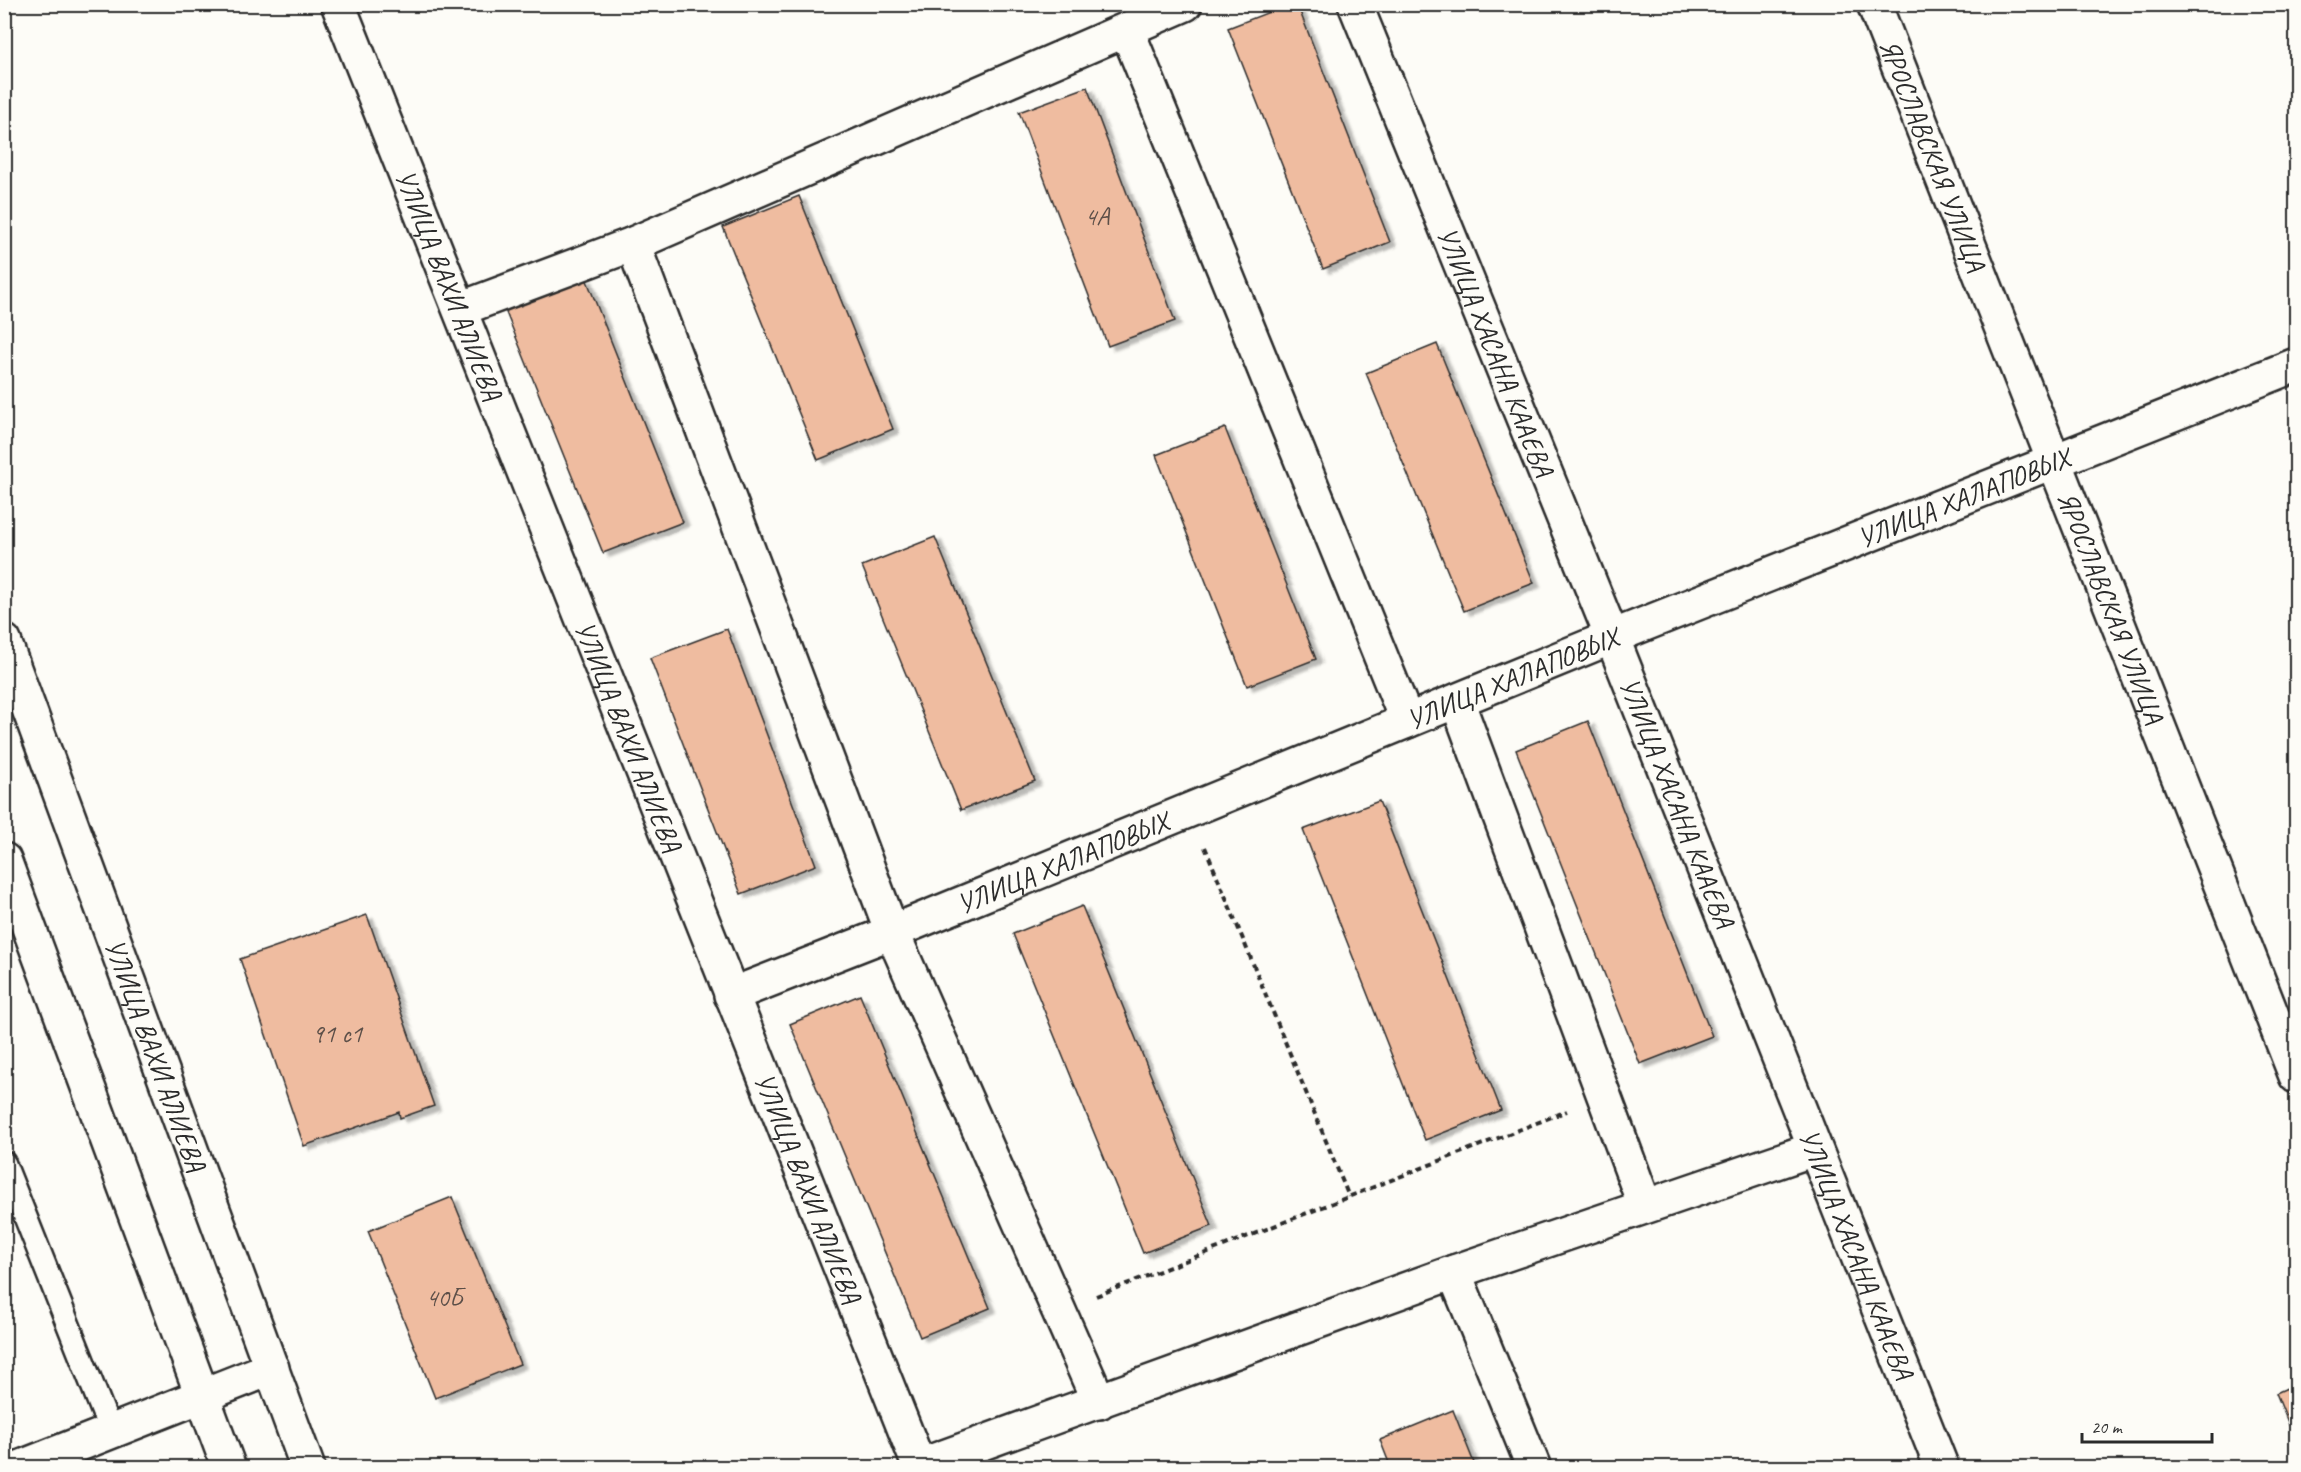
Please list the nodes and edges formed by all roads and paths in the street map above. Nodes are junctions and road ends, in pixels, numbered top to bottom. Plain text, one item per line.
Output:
1 (338, 4) edge
2 (1185, 4) edge
3 (1355, 4) edge
4 (1874, 4) edge
5 (1127, 30) junction
6 (633, 244) junction
7 (460, 309) junction
8 (2296, 366) edge
9 (2055, 461) junction
10 (1612, 637) junction
11 (4, 641) edge
12 (1457, 701) junction
13 (1407, 721) junction
14 (1189, 810) junction
15 (4, 860) edge
16 (892, 932) junction
17 (731, 995) junction
18 (2296, 1076) edge
19 (1604, 1097) junction
20 (1814, 1149) junction
21 (4, 1163) edge
22 (1349, 1197) junction
23 (1645, 1206) junction
24 (1454, 1272) junction
25 (1059, 1311) junction
26 (272, 1368) junction
27 (202, 1395) junction
28 (1099, 1402) junction
29 (111, 1432) junction
30 (19, 1467) edge
31 (229, 1467) edge
32 (308, 1467) edge
33 (920, 1467) edge
34 (1534, 1467) edge
35 (1942, 1467) edge

1 - 7 street, УЛИЦА ВАХИ АЛИЕВА
2 - 5 street
3 - 10 street, УЛИЦА ХАСАНА КААЕВА
4 - 9 street, ЯРОСЛАВСКАЯ УЛИЦА
5 - 6 street
5 - 13 street
6 - 7 street
6 - 16 street
7 - 17 street, УЛИЦА ВАХИ АЛИЕВА
8 - 9 street, УЛИЦА ХАЛАПОВЫХ
9 - 10 street, УЛИЦА ХАЛАПОВЫХ
9 - 18 street, ЯРОСЛАВСКАЯ УЛИЦА
10 - 12 street, УЛИЦА ХАЛАПОВЫХ
10 - 20 street, УЛИЦА ХАСАНА КААЕВА
11 - 26 street, УЛИЦА ВАХИ АЛИЕВА
12 - 13 street, УЛИЦА ХАЛАПОВЫХ
12 - 19 street
13 - 14 street, УЛИЦА ХАЛАПОВЫХ
14 - 16 street, УЛИЦА ХАЛАПОВЫХ
14 - 22 path
15 - 27 street
16 - 17 street, УЛИЦА ХАЛАПОВЫХ
16 - 25 street
17 - 33 street, УЛИЦА ВАХИ АЛИЕВА
19 - 22 path
19 - 23 street
20 - 23 street
20 - 35 street, УЛИЦА ХАСАНА КААЕВА
21 - 29 lane
22 - 25 path
23 - 24 street
24 - 28 street
24 - 34 street
25 - 28 street
26 - 27 street
26 - 32 street, УЛИЦА ВАХИ АЛИЕВА
27 - 29 street
27 - 31 street
28 - 33 street
29 - 30 street

